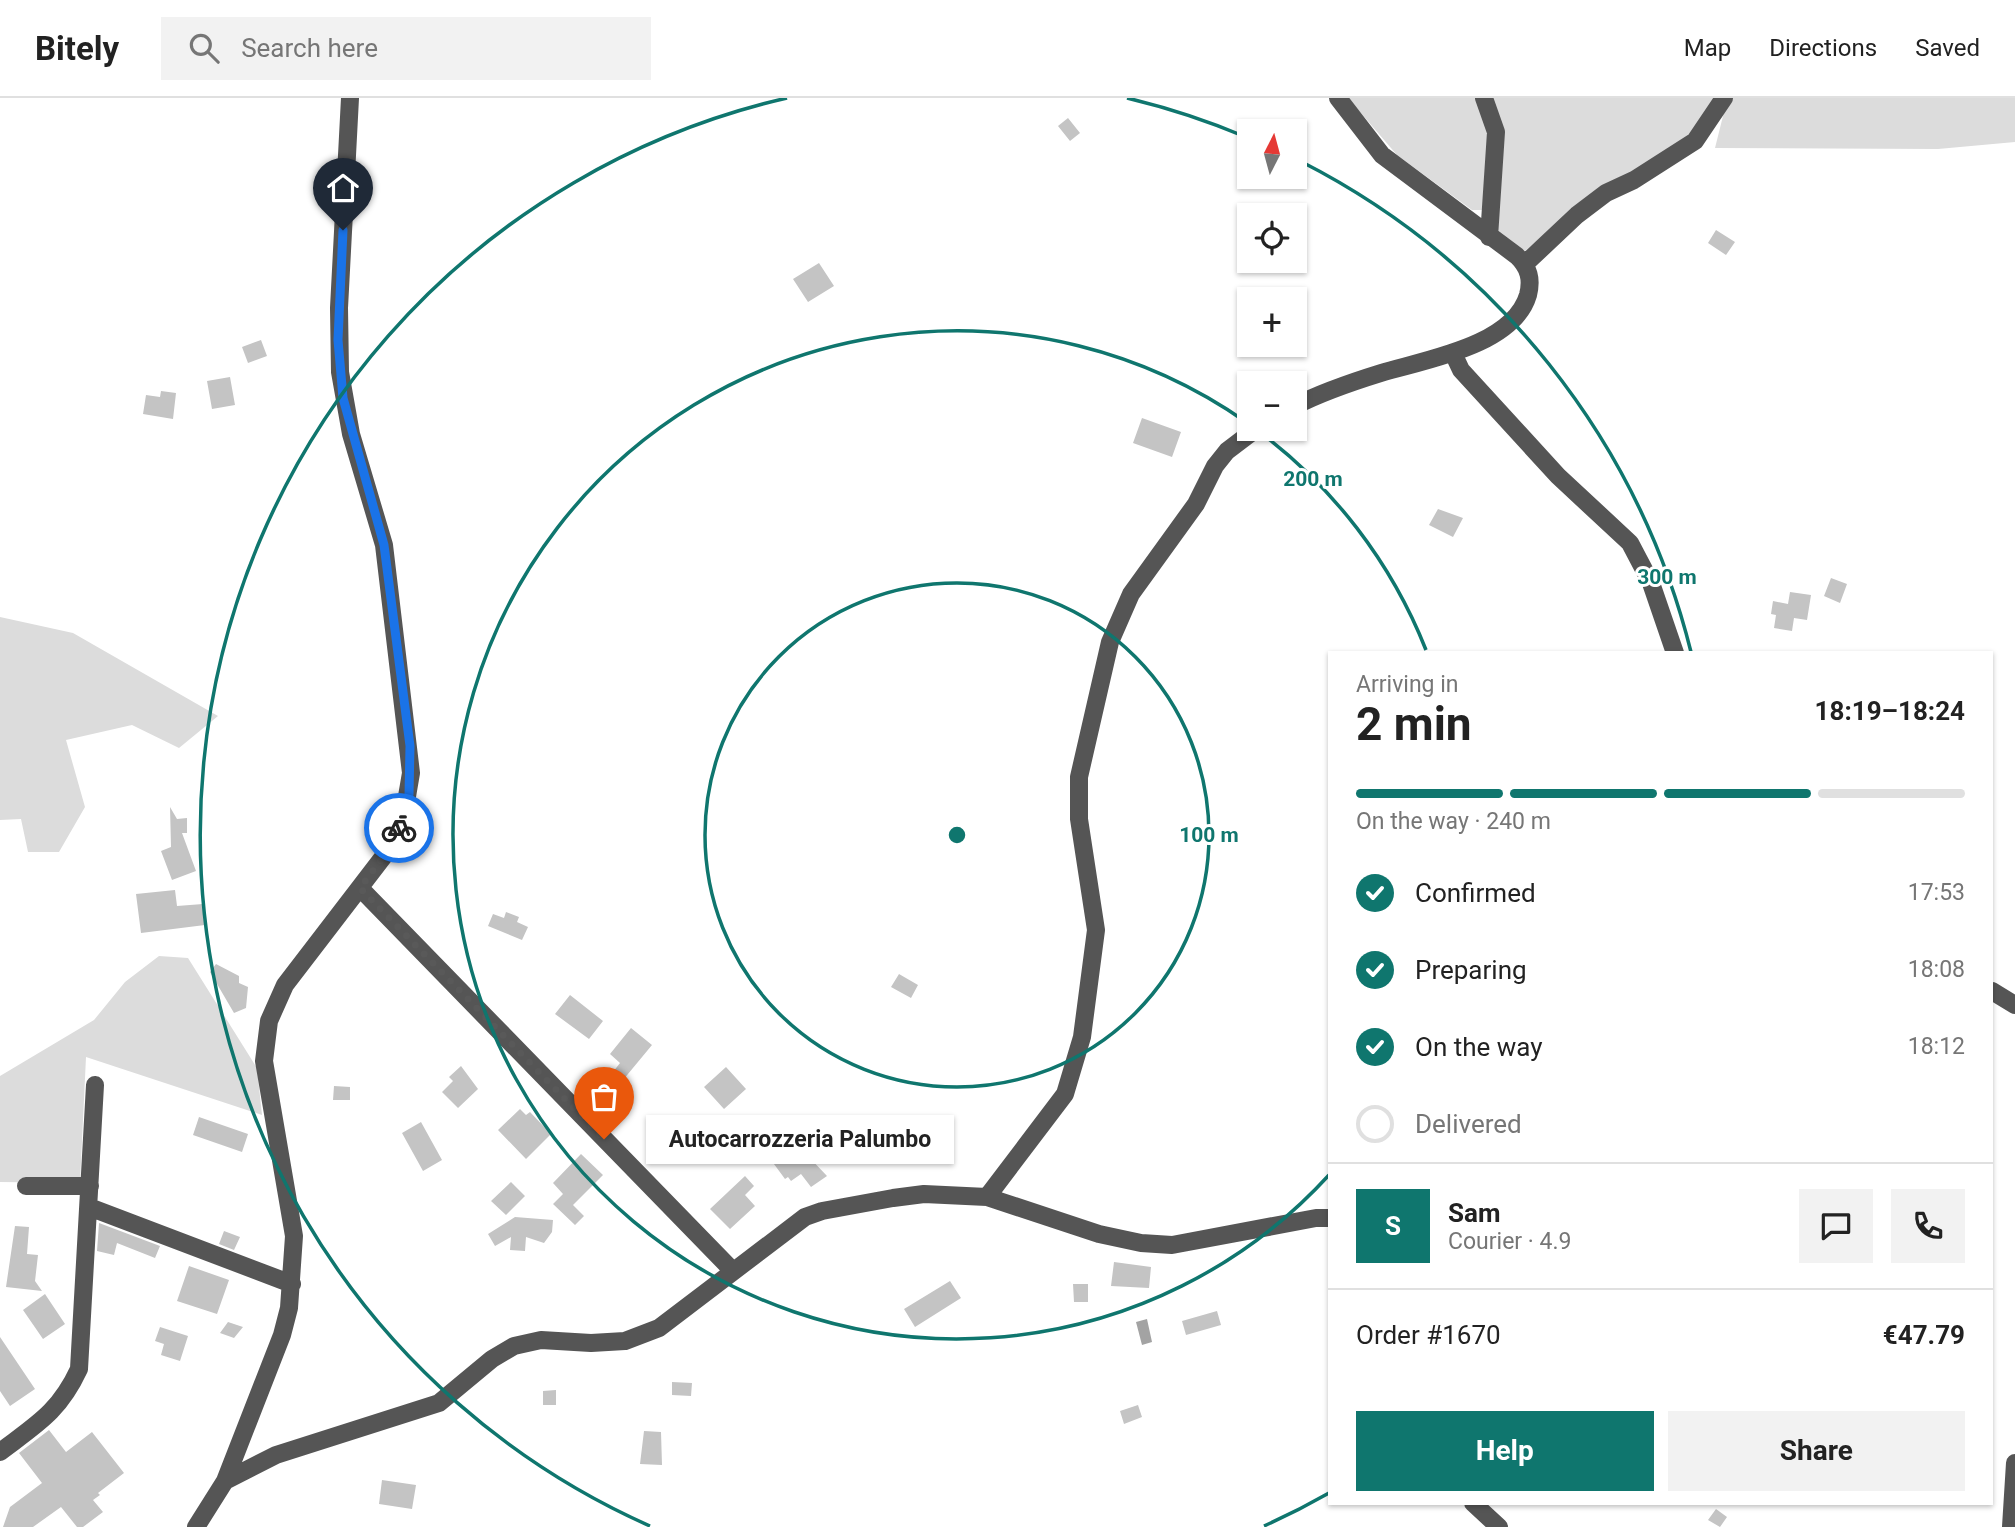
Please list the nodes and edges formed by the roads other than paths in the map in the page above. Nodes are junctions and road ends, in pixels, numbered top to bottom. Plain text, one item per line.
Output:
1 (350, 98) edge
2 (1339, 98) edge
3 (1484, 98) edge
4 (1724, 98) edge
5 (1489, 237) junction
6 (1525, 264) junction
7 (1452, 353) junction
8 (1307, 401) edge
9 (1240, 441) edge
10 (1674, 651) edge
11 (360, 888) junction
12 (1993, 992) edge
13 (2015, 1005) edge
14 (95, 1085) dead end
15 (26, 1186) dead end
16 (90, 1186) junction
17 (988, 1198) junction
18 (89, 1207) junction
19 (1328, 1218) edge
20 (733, 1271) junction
21 (292, 1284) junction
22 (0, 1452) edge
23 (2015, 1463) edge
24 (225, 1481) junction
25 (1475, 1505) edge
26 (195, 1527) edge
27 (1499, 1527) edge
28 (2011, 1527) edge

1 - 11 street
2 - 5 street
3 - 5 street
4 - 6 street
5 - 6 street
6 - 7 street
7 - 8 street
7 - 10 street
9 - 17 street
11 - 20 street
11 - 21 street
12 - 13 street
14 - 16 street
15 - 16 street
16 - 18 street
17 - 19 street
17 - 20 street
18 - 21 street
18 - 22 street
20 - 24 street
21 - 24 street
23 - 28 street
24 - 26 street
25 - 27 street

